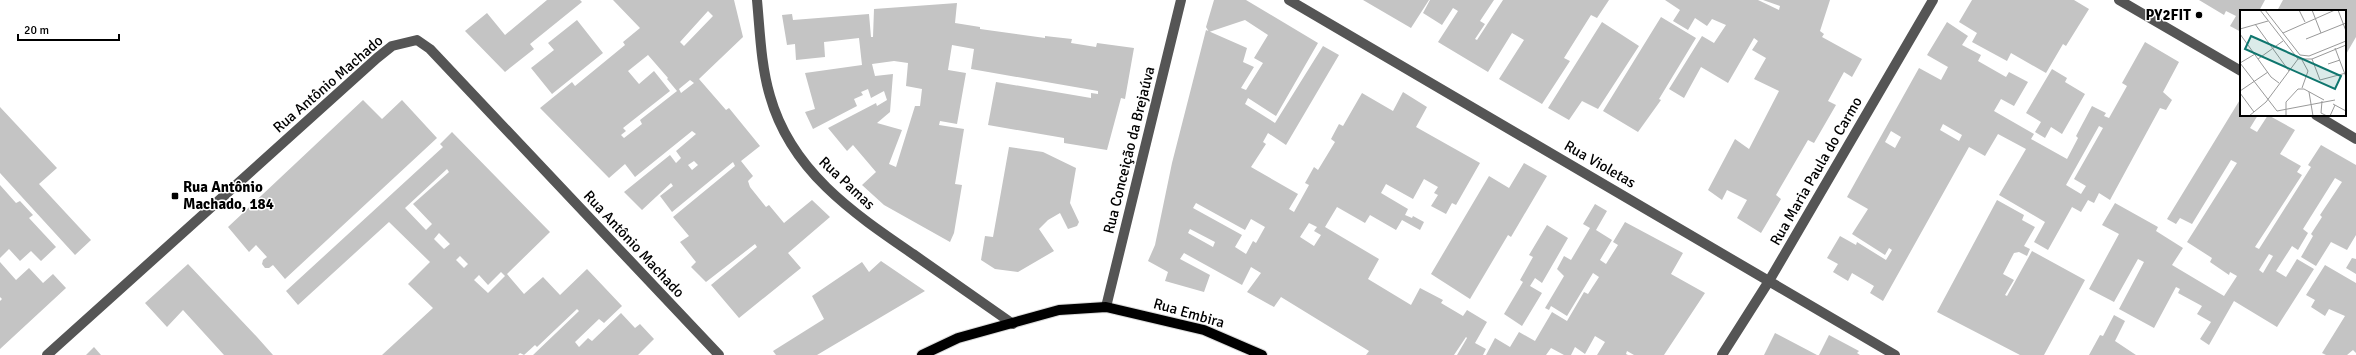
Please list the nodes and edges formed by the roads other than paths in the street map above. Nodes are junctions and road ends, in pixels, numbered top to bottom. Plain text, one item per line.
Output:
1 (757, 0) edge
2 (1181, 0) edge
3 (1289, 0) edge
4 (1934, 0) edge
5 (2119, 0) edge
6 (2240, 70) edge
7 (2318, 116) edge
8 (2356, 139) edge
9 (1768, 281) junction
10 (1106, 307) junction
11 (1013, 324) junction
12 (47, 355) edge
13 (719, 355) edge
14 (922, 355) edge
15 (1262, 355) edge
16 (1722, 355) edge
17 (1895, 355) edge

1 - 11 street, Rua Pamas
2 - 10 street, Rua Conceição da Brejaúva
3 - 9 street, Rua Violetas
4 - 9 street, Rua Maria Paula do Carmo
5 - 6 street
7 - 8 street
9 - 16 street, Rua Maria Paula do Carmo
9 - 17 street, Rua Violetas
10 - 11 main road, Rua Embira
10 - 15 main road, Rua Embira
11 - 14 main road, Rua Embira
12 - 13 street, Rua Antônio Machado

